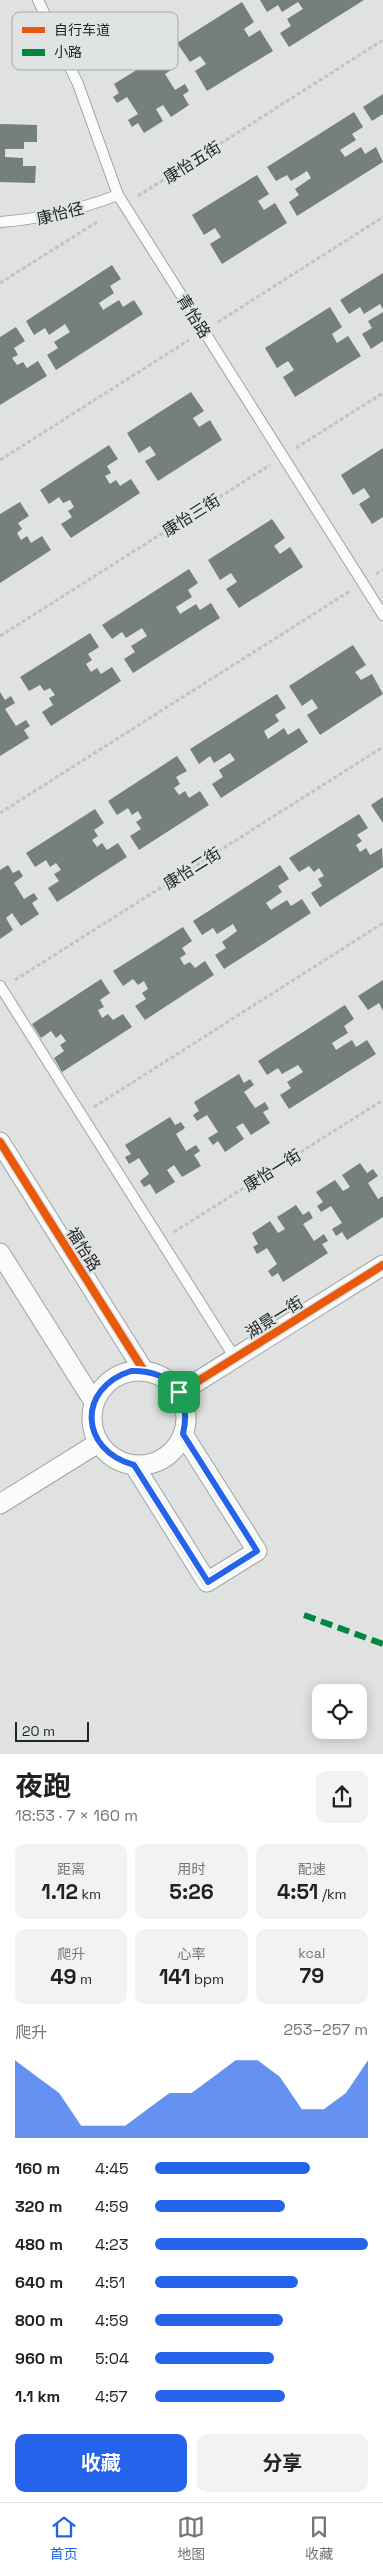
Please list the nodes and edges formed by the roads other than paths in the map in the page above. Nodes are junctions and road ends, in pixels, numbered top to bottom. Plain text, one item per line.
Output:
1 (38, 0) edge
2 (44, 12) edge
3 (71, 70) edge
4 (118, 195) junction
5 (0, 222) edge
6 (383, 615) edge
7 (1, 988) edge
8 (0, 1142) edge
9 (0, 1253) edge
10 (383, 1265) edge
11 (235, 1358) junction
12 (144, 1371) junction
13 (179, 1392) junction
14 (94, 1402) junction
15 (183, 1434) junction
16 (98, 1443) junction
17 (134, 1465) junction
18 (0, 1504) edge

1 - 2 lane, 青怡路
3 - 4 lane, 青怡路
4 - 5 lane, 康怡径
4 - 6 lane, 青怡路
7 - 11 lane
8 - 12 street, 福怡路
9 - 14 street
10 - 11 street, 湖景一街
11 - 13 street, 湖景一街
12 - 13 street
12 - 14 street
13 - 15 street
14 - 16 street
15 - 17 street
15 - 17 street
16 - 17 street
16 - 18 street

